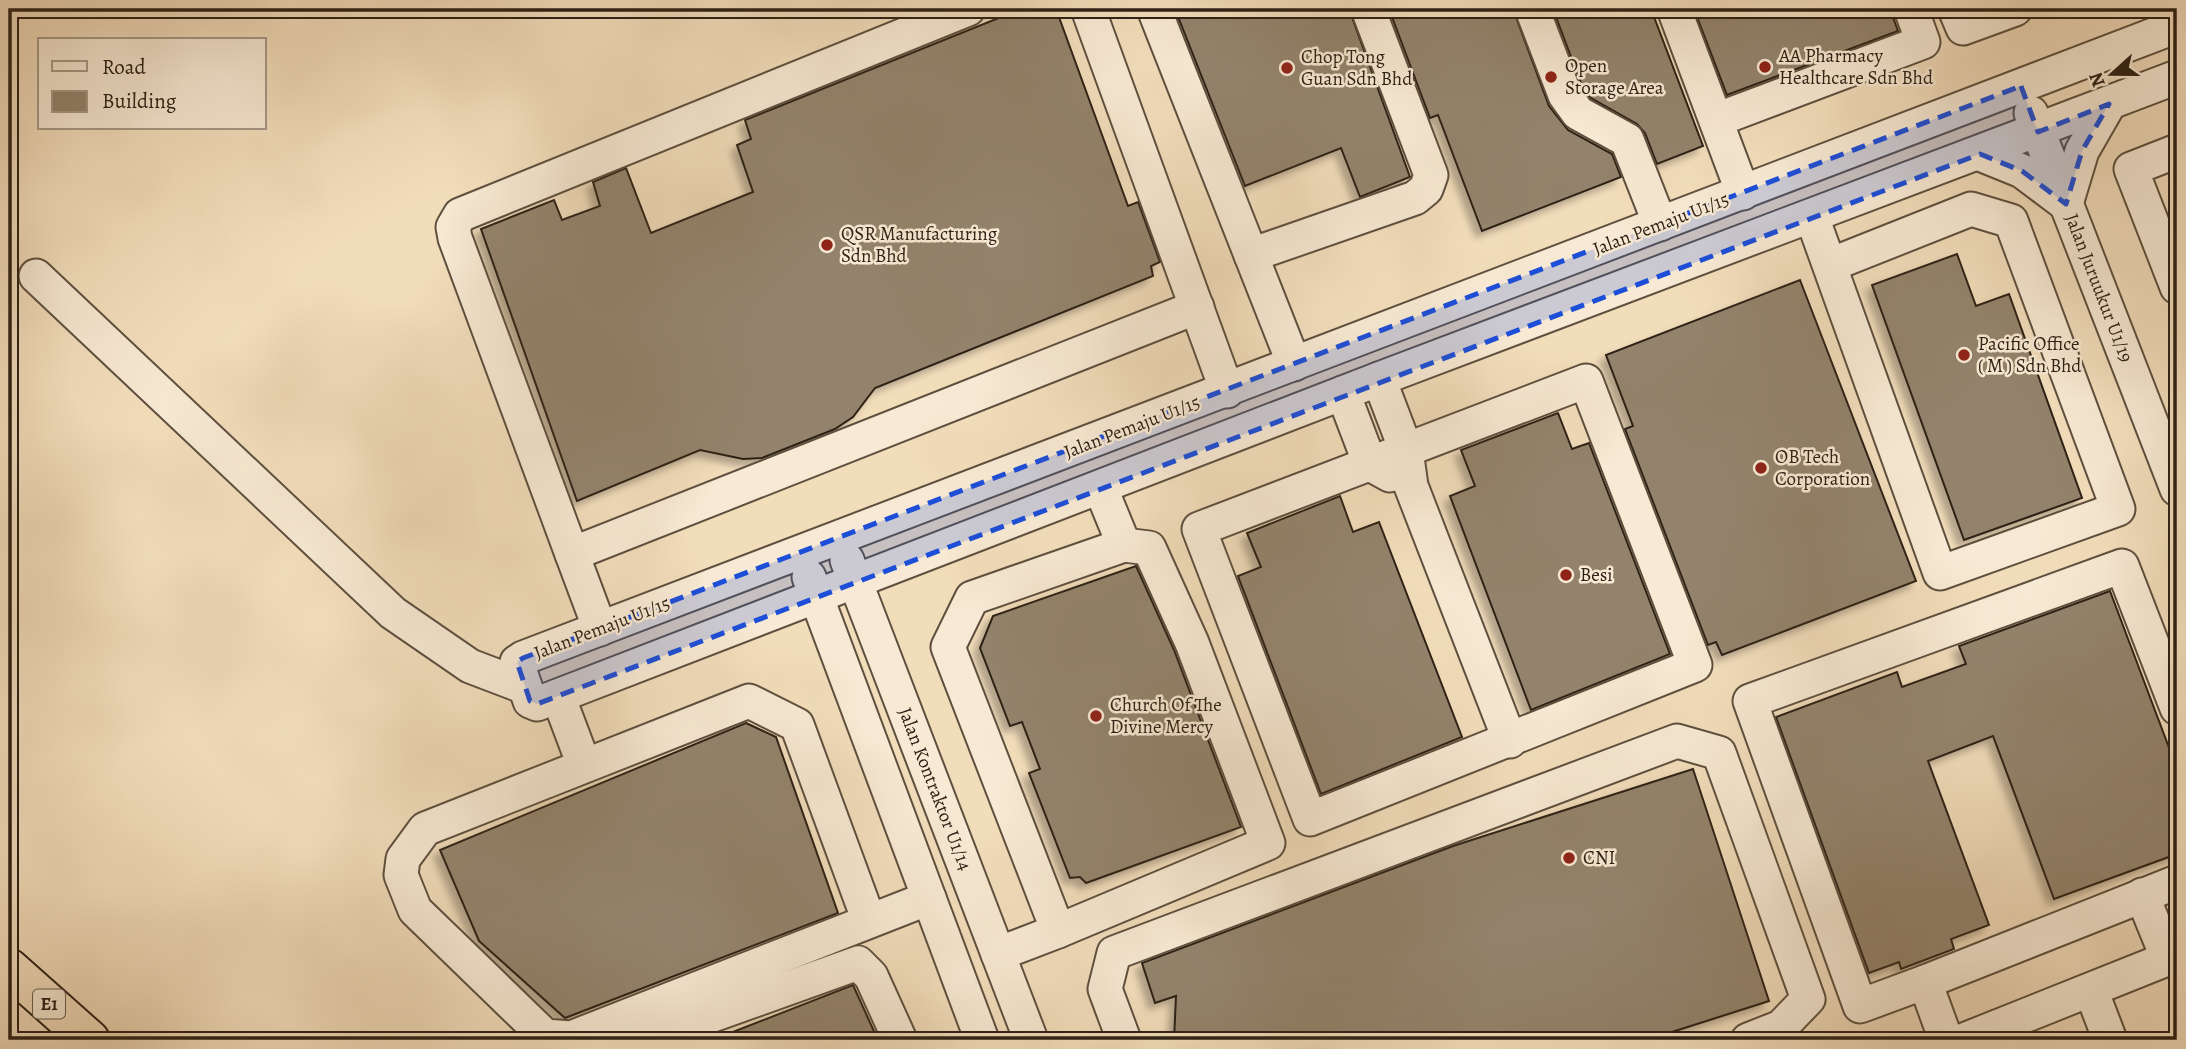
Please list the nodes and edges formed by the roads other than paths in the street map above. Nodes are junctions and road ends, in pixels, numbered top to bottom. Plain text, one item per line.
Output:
1 (968, 9) edge
2 (1087, 9) edge
3 (1154, 9) edge
4 (1368, 9) edge
5 (1532, 9) edge
6 (1674, 9) edge
7 (1911, 9) edge
8 (1955, 9) edge
9 (2015, 9) edge
10 (2175, 9) edge
11 (2177, 15) edge
12 (2177, 26) edge
13 (2177, 77) edge
14 (2021, 86) junction
15 (2109, 104) junction
16 (1716, 120) junction
17 (2038, 132) junction
18 (2177, 150) edge
19 (1980, 154) junction
20 (1743, 193) junction
21 (2066, 204) junction
22 (1811, 217) junction
23 (1660, 224) junction
24 (1251, 255) junction
25 (1830, 265) junction
26 (36, 276) dead end
27 (2177, 287) edge
28 (1197, 307) junction
29 (1294, 364) junction
30 (1379, 379) junction
31 (1227, 391) junction
32 (1343, 393) junction
33 (1406, 450) junction
34 (1370, 464) junction
35 (1411, 486) junction
36 (1101, 489) junction
37 (2177, 489) edge
38 (839, 538) junction
39 (1124, 545) junction
40 (800, 553) junction
41 (572, 554) junction
42 (855, 581) junction
43 (816, 596) junction
44 (600, 629) junction
45 (525, 687) junction
46 (558, 696) junction
47 (2177, 708) edge
48 (1510, 741) junction
49 (584, 765) junction
50 (2177, 882) edge
51 (2142, 895) junction
52 (929, 898) junction
53 (869, 921) junction
54 (1058, 931) junction
55 (998, 954) junction
56 (2172, 957) edge
57 (9, 968) edge
58 (1925, 982) junction
59 (2091, 990) junction
60 (2017, 1030) edge
61 (90, 1040) edge
62 (643, 1040) edge
63 (900, 1040) edge
64 (982, 1040) edge
65 (1031, 1040) edge
66 (1124, 1040) edge
67 (1748, 1040) edge
68 (1946, 1040) edge
69 (1964, 1040) edge
70 (2110, 1040) edge

1 - 41 street
2 - 28 street
3 - 24 street
4 - 24 street
5 - 23 street
6 - 16 street
7 - 16 street
8 - 9 street
10 - 11 street
12 - 14 street, Jalan Pemaju U1/15
13 - 15 street, Jalan Pemaju U1/15
14 - 17 street, Jalan Juruukur U1/19
14 - 20 street, Jalan Pemaju U1/15
15 - 17 street, Jalan Pemaju U1/15
15 - 21 street
16 - 20 street
17 - 19 street, Jalan Pemaju U1/15
17 - 21 street, Jalan Juruukur U1/19
18 - 27 street
19 - 21 street
19 - 22 street, Jalan Pemaju U1/15
20 - 23 street, Jalan Pemaju U1/15
21 - 37 street, Jalan Juruukur U1/19
22 - 25 street
22 - 30 street, Jalan Pemaju U1/15
23 - 29 street, Jalan Pemaju U1/15
24 - 29 street
25 - 25 street
26 - 45 street
28 - 31 street
28 - 41 street
29 - 31 street, Jalan Pemaju U1/15
30 - 32 street, Jalan Pemaju U1/15
30 - 33 street
31 - 38 street, Jalan Pemaju U1/15
32 - 34 street
32 - 36 street, Jalan Pemaju U1/15
33 - 34 street
33 - 35 street
33 - 48 street
34 - 35 street
34 - 48 street
35 - 48 street
36 - 39 street
36 - 42 street, Jalan Pemaju U1/15
38 - 40 street, Jalan Pemaju U1/15
38 - 42 street, Jalan Kontraktor U1/14
39 - 54 street
39 - 54 street
40 - 43 street
40 - 44 street, Jalan Pemaju U1/15
41 - 44 street
42 - 43 street, Jalan Pemaju U1/15
42 - 55 street, Jalan Kontraktor U1/14
43 - 46 street, Jalan Pemaju U1/15
43 - 52 street
44 - 45 street, Jalan Pemaju U1/15
45 - 46 street, Jalan Pemaju U1/15
46 - 49 street
47 - 58 street
49 - 53 street
49 - 53 street
50 - 51 street
51 - 56 street
51 - 58 street
52 - 53 street
52 - 64 street
54 - 55 street
55 - 65 street, Jalan Kontraktor U1/14
56 - 59 street
57 - 61 highway, E1
58 - 68 street
59 - 60 street
59 - 70 street
60 - 69 street
62 - 63 street
66 - 67 street

